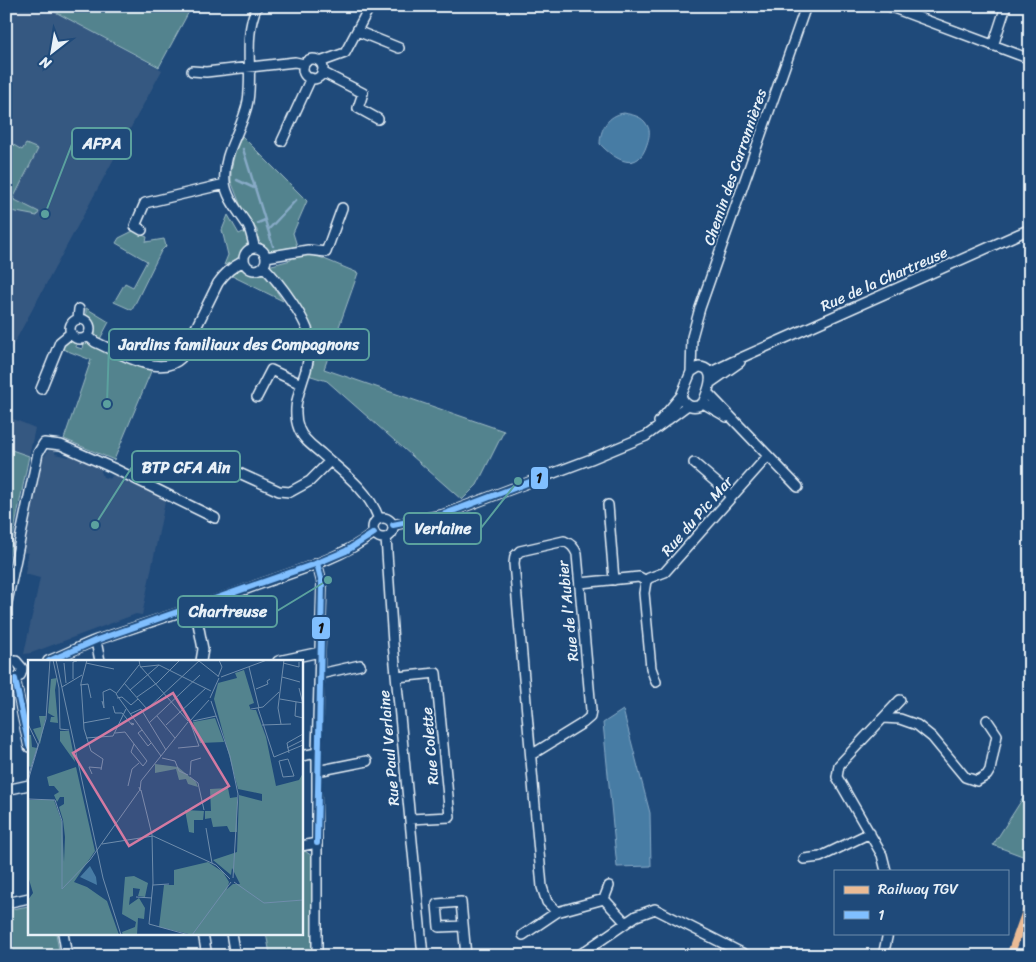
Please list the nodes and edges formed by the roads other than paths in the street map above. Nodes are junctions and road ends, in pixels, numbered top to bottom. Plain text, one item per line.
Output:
1 (257, 6) edge
2 (370, 6) edge
3 (806, 6) edge
4 (888, 6) edge
5 (1006, 6) edge
6 (357, 30) junction
7 (994, 46) junction
8 (399, 48) dead end
9 (1030, 59) edge
10 (304, 64) junction
11 (249, 66) junction
12 (321, 67) junction
13 (192, 71) dead end
14 (311, 78) junction
15 (378, 119) dead end
16 (282, 141) dead end
17 (225, 184) junction
18 (342, 208) dead end
19 (1030, 229) edge
20 (142, 230) dead end
21 (255, 248) junction
22 (244, 261) junction
23 (265, 262) junction
24 (79, 309) dead end
25 (78, 320) junction
26 (71, 333) junction
27 (88, 336) junction
28 (692, 337) junction
29 (750, 354) junction
30 (700, 367) junction
31 (691, 372) junction
32 (709, 373) junction
33 (301, 384) junction
34 (709, 388) junction
35 (40, 389) dead end
36 (681, 396) junction
37 (257, 397) dead end
38 (703, 404) junction
39 (688, 405) junction
40 (736, 422) junction
41 (646, 436) junction
42 (768, 456) junction
43 (330, 461) junction
44 (694, 463) dead end
45 (214, 466) dead end
46 (798, 486) dead end
47 (732, 496) junction
48 (608, 505) dead end
49 (214, 518) dead end
50 (379, 519) junction
51 (393, 525) junction
52 (374, 533) junction
53 (386, 538) junction
54 (317, 563) junction
55 (614, 580) junction
56 (646, 581) junction
57 (580, 583) junction
58 (6, 607) edge
59 (195, 608) junction
60 (96, 641) junction
61 (320, 652) junction
62 (50, 660) edge
63 (100, 660) edge
64 (200, 660) edge
65 (283, 660) edge
66 (6, 663) edge
67 (360, 665) dead end
68 (25, 668) edge
69 (320, 674) junction
70 (397, 677) junction
71 (11, 678) edge
72 (656, 682) dead end
73 (900, 700) dead end
74 (883, 718) junction
75 (988, 720) dead end
76 (28, 743) edge
77 (317, 753) junction
78 (532, 755) junction
79 (302, 756) edge
80 (367, 761) dead end
81 (317, 771) junction
82 (28, 786) edge
83 (6, 790) edge
84 (410, 819) junction
85 (870, 833) junction
86 (317, 844) junction
87 (302, 846) edge
88 (804, 859) dead end
89 (886, 870) edge
90 (609, 886) dead end
91 (28, 898) edge
92 (604, 899) junction
93 (6, 903) edge
94 (557, 912) junction
95 (626, 923) junction
96 (463, 926) dead end
97 (63, 934) edge
98 (203, 934) edge
99 (231, 934) edge
100 (888, 934) edge
101 (523, 935) dead end
102 (67, 956) edge
103 (207, 956) edge
104 (235, 956) edge
105 (317, 956) edge
106 (423, 956) edge
107 (466, 956) edge
108 (578, 956) edge
109 (748, 956) edge
110 (883, 956) edge

1 - 11 street
2 - 6 street
3 - 28 street, Chemin des Carronnières
4 - 7 street
5 - 7 street
6 - 8 street
6 - 12 street
7 - 9 street
10 - 11 street
10 - 12 street
10 - 14 street
11 - 13 street
11 - 17 street
12 - 14 street
12 - 15 street
14 - 16 street
17 - 20 street
17 - 21 street
18 - 23 street
19 - 29 street, Rue de la Chartreuse
21 - 22 street
21 - 23 street
22 - 23 street
22 - 27 street
23 - 33 street
24 - 25 street
25 - 26 street
25 - 27 street
26 - 27 street
26 - 35 street
28 - 30 street
28 - 31 street, Chemin des Carronnières
29 - 32 street, Rue de la Chartreuse
29 - 34 street, Rue de la Chartreuse
30 - 31 street
30 - 32 street
31 - 36 street
32 - 34 street
33 - 37 street
33 - 43 street
34 - 38 street
34 - 40 street
36 - 39 street
36 - 41 street
38 - 39 street
38 - 40 street
39 - 41 street
40 - 42 street
41 - 51 street
42 - 46 street
42 - 47 street, Rue du Pic Mar
43 - 45 street
43 - 50 street
44 - 47 street
47 - 56 street, Rue du Pic Mar
48 - 55 street
49 - 58 street
50 - 51 street
50 - 52 street
51 - 53 street
52 - 53 street
52 - 54 street
53 - 70 street, Rue Paul Verlaine
54 - 59 street
54 - 61 street
55 - 56 street
55 - 57 street
56 - 72 street
57 - 78 street, Rue de l'Aubier
57 - 78 street, Rue de l'Aubier
59 - 60 street
59 - 64 street
60 - 62 street
60 - 63 street
61 - 65 street
61 - 69 street
66 - 68 street
67 - 69 street
68 - 71 street
69 - 77 street
70 - 84 street, Rue Paul Verlaine
70 - 84 street, Rue Colette
71 - 76 street
73 - 74 street
74 - 75 street
74 - 85 street
77 - 79 street
77 - 81 street
78 - 94 street, Rue de l'Aubier
80 - 81 street
81 - 86 street
82 - 83 street
84 - 106 street, Rue Paul Verlaine
85 - 88 street
85 - 89 street
86 - 87 street
86 - 105 street
90 - 92 street
91 - 93 street
92 - 94 street
92 - 95 street
94 - 101 street
95 - 108 street
95 - 109 street
96 - 107 street
97 - 102 street
98 - 103 street
99 - 104 street
100 - 110 street

